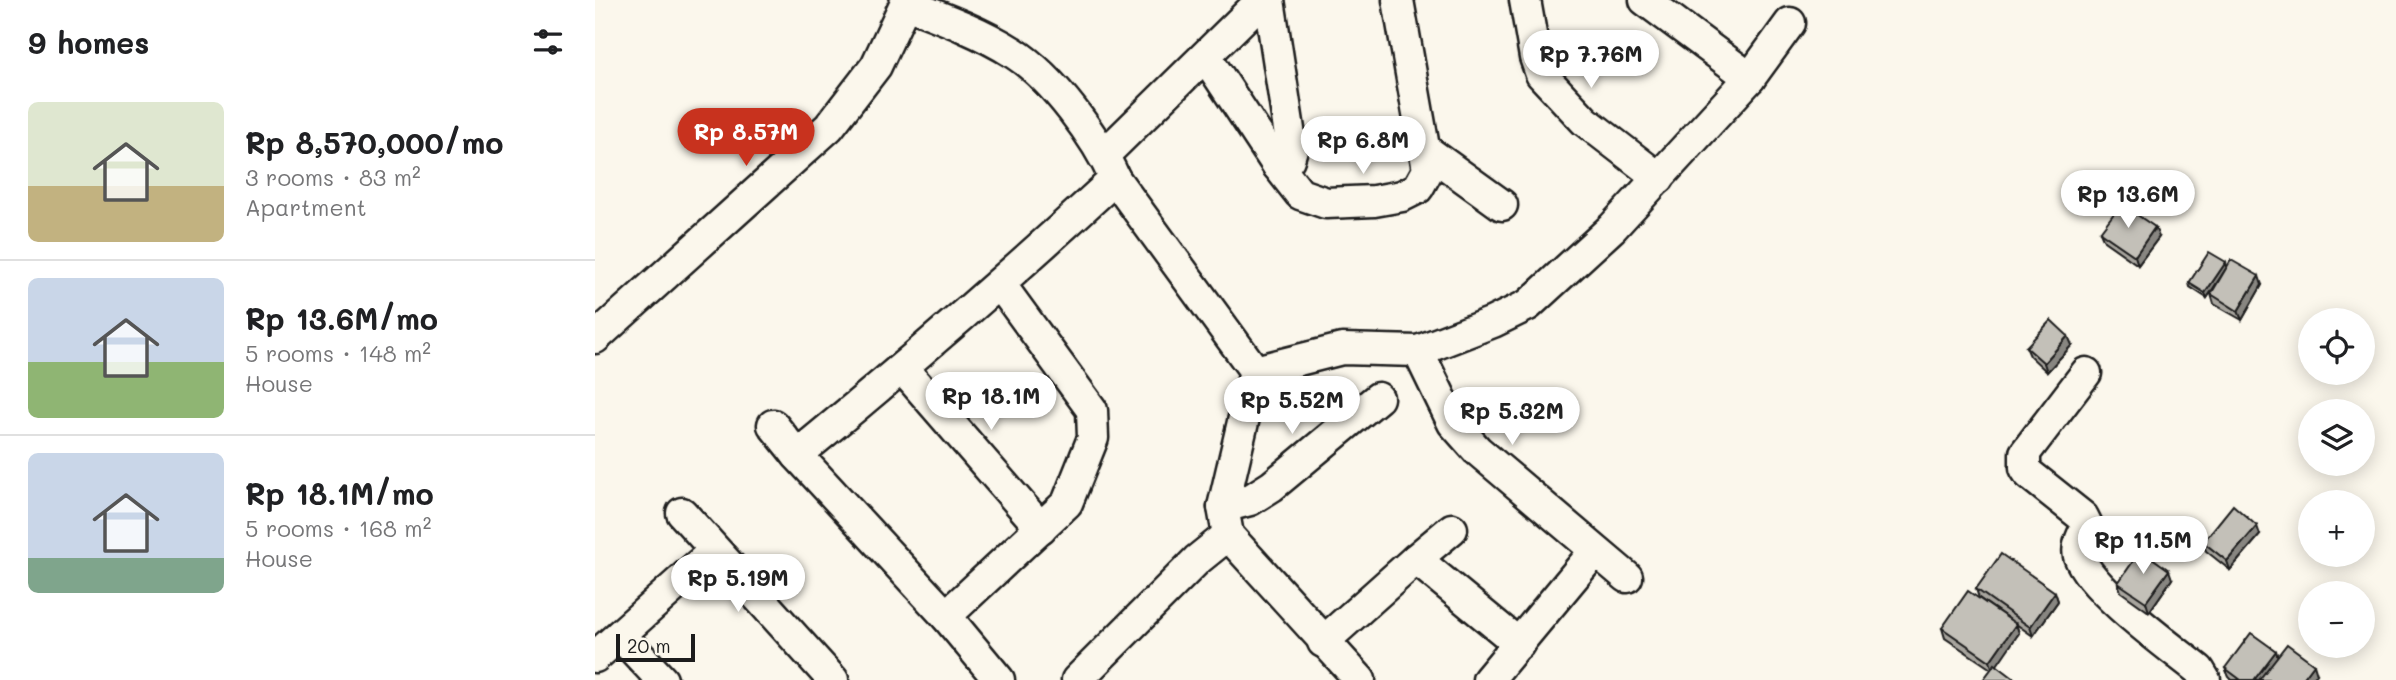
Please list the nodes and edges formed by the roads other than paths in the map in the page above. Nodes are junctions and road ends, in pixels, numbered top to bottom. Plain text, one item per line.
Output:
1 (1262, 0) edge
2 (1269, 0) edge
3 (1398, 0) edge
4 (1525, 0) edge
5 (1645, 0) edge
6 (907, 2) edge
7 (1790, 23) dead end
8 (1206, 57) junction
9 (1750, 78) junction
10 (1423, 148) junction
11 (1278, 166) junction
12 (1110, 167) junction
13 (1659, 178) junction
14 (1502, 205) dead end
15 (1000, 284) junction
16 (595, 338) edge
17 (1418, 351) junction
18 (903, 369) junction
19 (1255, 371) junction
20 (2086, 373) dead end
21 (1378, 398) dead end
22 (773, 425) dead end
23 (797, 455) junction
24 (682, 513) dead end
25 (1225, 521) junction
26 (1041, 528) junction
27 (1452, 530) dead end
28 (714, 551) junction
29 (1595, 551) junction
30 (1416, 559) junction
31 (1627, 577) dead end
32 (946, 616) junction
33 (620, 635) junction
34 (1323, 642) junction
35 (1519, 644) junction
36 (595, 657) edge
37 (662, 680) edge
38 (833, 680) edge
39 (999, 680) edge
40 (1077, 680) edge
41 (1360, 680) edge
42 (1488, 680) edge
43 (2205, 680) edge

1 - 8 street
2 - 11 street
3 - 10 street
4 - 13 street
5 - 9 street
6 - 12 street
6 - 16 street
7 - 9 street
8 - 11 street
8 - 12 street
9 - 13 street
10 - 11 street
10 - 14 street
12 - 15 street
12 - 19 street
13 - 17 street
15 - 18 street
15 - 26 street
17 - 19 street
17 - 29 street
18 - 23 street
18 - 26 street
19 - 25 street
20 - 43 street
21 - 25 street
22 - 23 street
23 - 32 street
24 - 28 street
25 - 34 street
25 - 40 street
26 - 32 street
27 - 30 street
28 - 33 street
28 - 38 street
29 - 31 street
29 - 35 street
30 - 34 street
30 - 35 street
32 - 39 street
33 - 36 street
33 - 37 street
34 - 41 street
35 - 42 street

